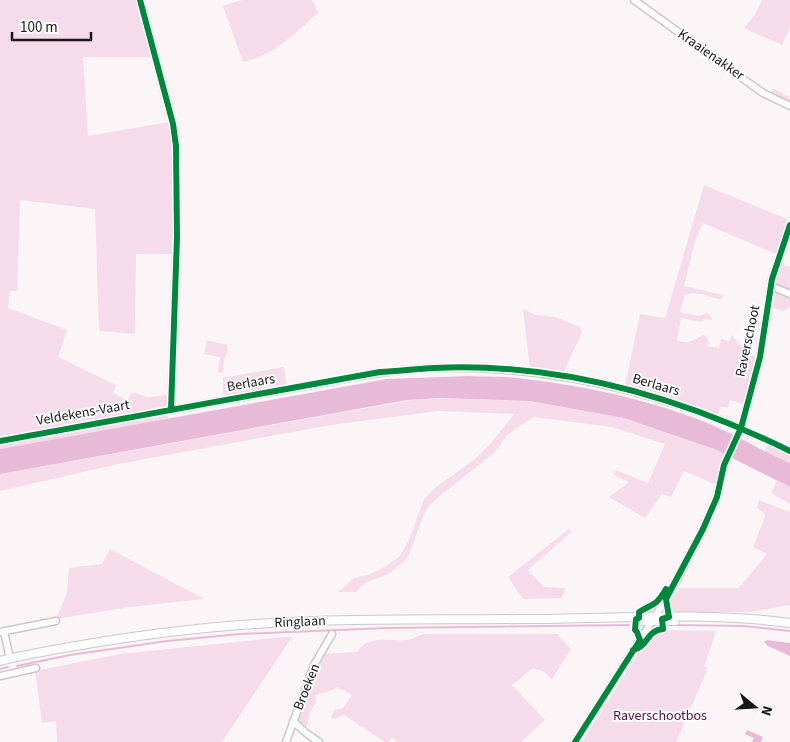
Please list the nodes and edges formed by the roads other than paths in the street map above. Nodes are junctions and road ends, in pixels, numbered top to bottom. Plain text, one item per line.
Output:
1 (140, 0) edge
2 (634, 0) edge
3 (790, 106) edge
4 (790, 225) edge
5 (771, 286) junction
6 (790, 294) edge
7 (739, 431) junction
8 (603, 619) junction
9 (657, 619) junction
10 (56, 621) dead end
11 (790, 623) edge
12 (2, 632) edge
13 (332, 634) dead end
14 (10, 658) junction
15 (0, 661) edge
16 (36, 668) dead end
17 (0, 676) edge
18 (293, 721) junction
19 (286, 742) edge
20 (319, 742) edge
21 (575, 742) edge

1 - 7 street, Berlaars
2 - 3 street, Kraaienakker
4 - 5 street, Raverschoot
5 - 6 street
5 - 7 street, Raverschoot
7 - 9 street, Raverschoot
8 - 9 main road, Ringlaan
8 - 9 main road, Ringlaan
8 - 14 main road, Ringlaan
9 - 11 main road, Ringlaan
9 - 21 street, Raverschoot
10 - 12 street
12 - 14 street
13 - 18 street, Broeken
14 - 15 main road, Ringlaan
16 - 17 street
18 - 19 street, Broeken
18 - 20 street

